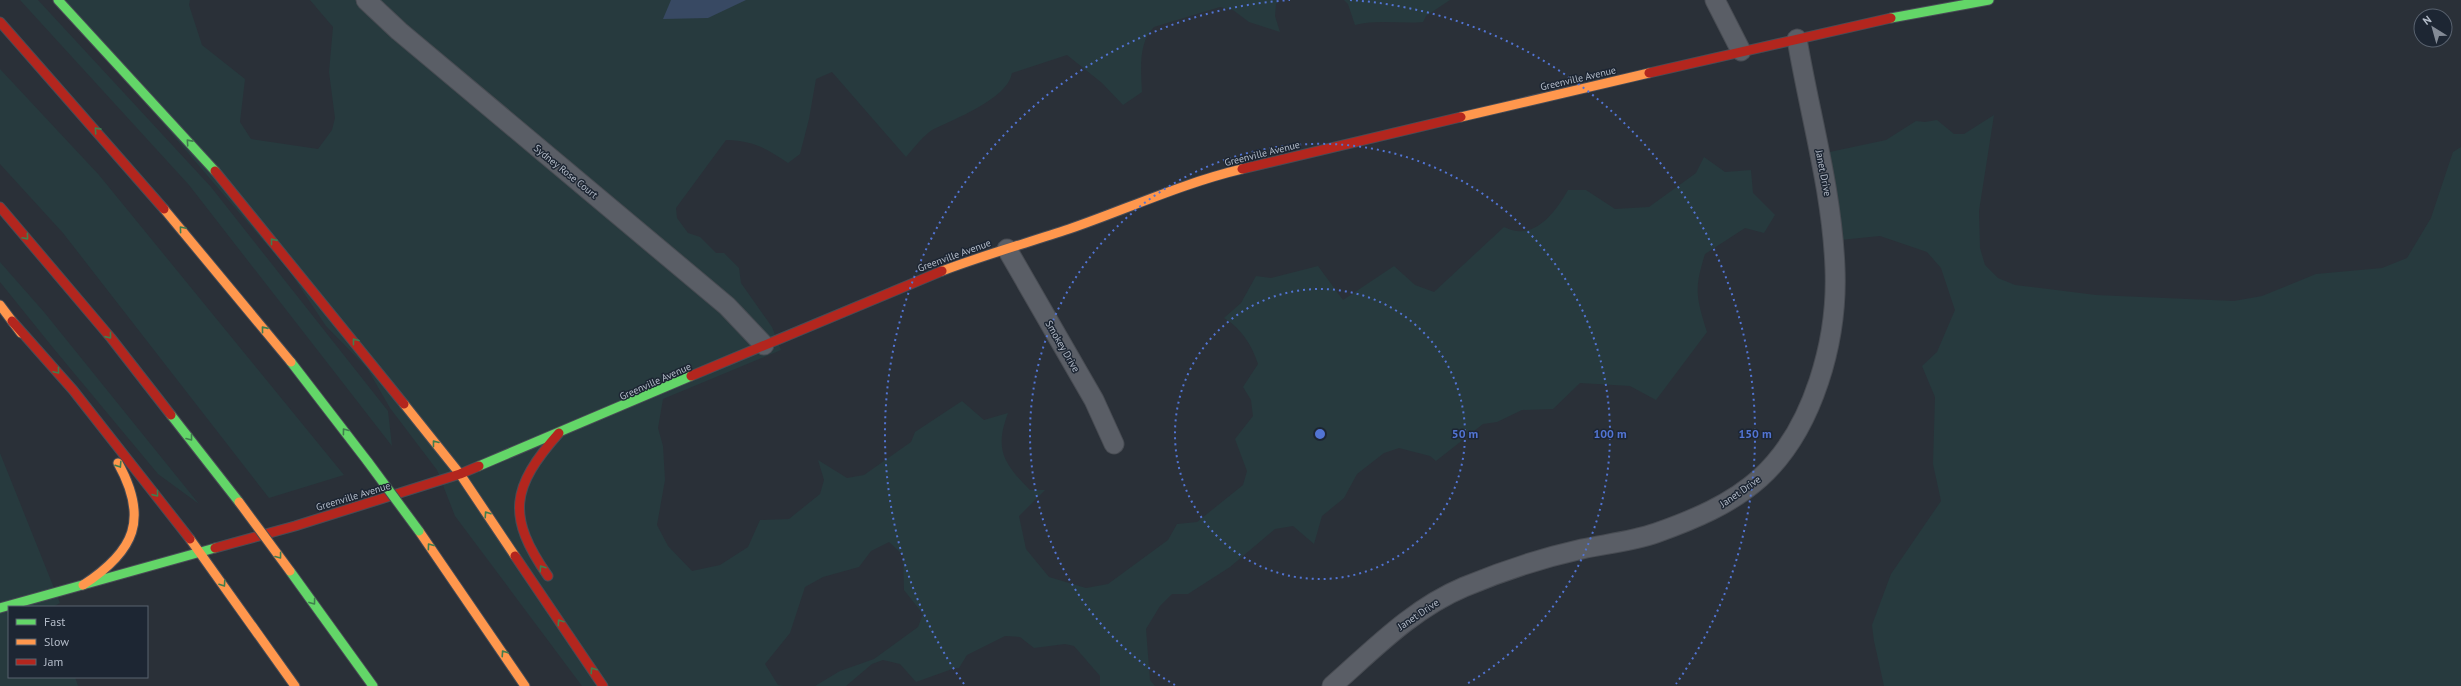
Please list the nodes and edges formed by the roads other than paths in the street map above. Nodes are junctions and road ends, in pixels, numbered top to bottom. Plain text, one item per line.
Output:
1 (58, 0) edge
2 (366, 0) edge
3 (1715, 0) edge
4 (1989, 0) edge
5 (0, 22) edge
6 (1798, 39) junction
7 (1741, 51) junction
8 (0, 207) edge
9 (1007, 249) junction
10 (0, 305) edge
11 (12, 321) junction
12 (764, 345) junction
13 (559, 433) junction
14 (1114, 444) dead end
15 (460, 474) junction
16 (201, 552) junction
17 (83, 584) junction
18 (555, 587) dead end
19 (0, 608) edge
20 (573, 624) dead end
21 (582, 654) junction
22 (296, 686) edge
23 (372, 686) edge
24 (525, 686) edge
25 (603, 686) edge
26 (1332, 686) edge

15 -> 1 main road
2 - 12 street, Sydney Rose Court
3 - 7 street
4 - 6 main road, Greenville Avenue
24 -> 5 main road, bridge
6 - 7 main road, Greenville Avenue
6 - 26 street, Janet Drive
7 - 9 main road, Greenville Avenue
8 -> 23 main road, bridge
9 - 12 main road, Greenville Avenue
9 - 14 street, Smokey Drive
10 - 11 main road
11 -> 16 main road
11 -> 17 main road
12 - 13 main road, Greenville Avenue
13 - 15 main road, Greenville Avenue
18 -> 13 main road
15 - 16 main road, Greenville Avenue
21 -> 15 main road
16 - 17 main road, Greenville Avenue
16 -> 22 main road
17 - 19 main road, Greenville Avenue
20 - 21 main road
25 -> 21 main road

